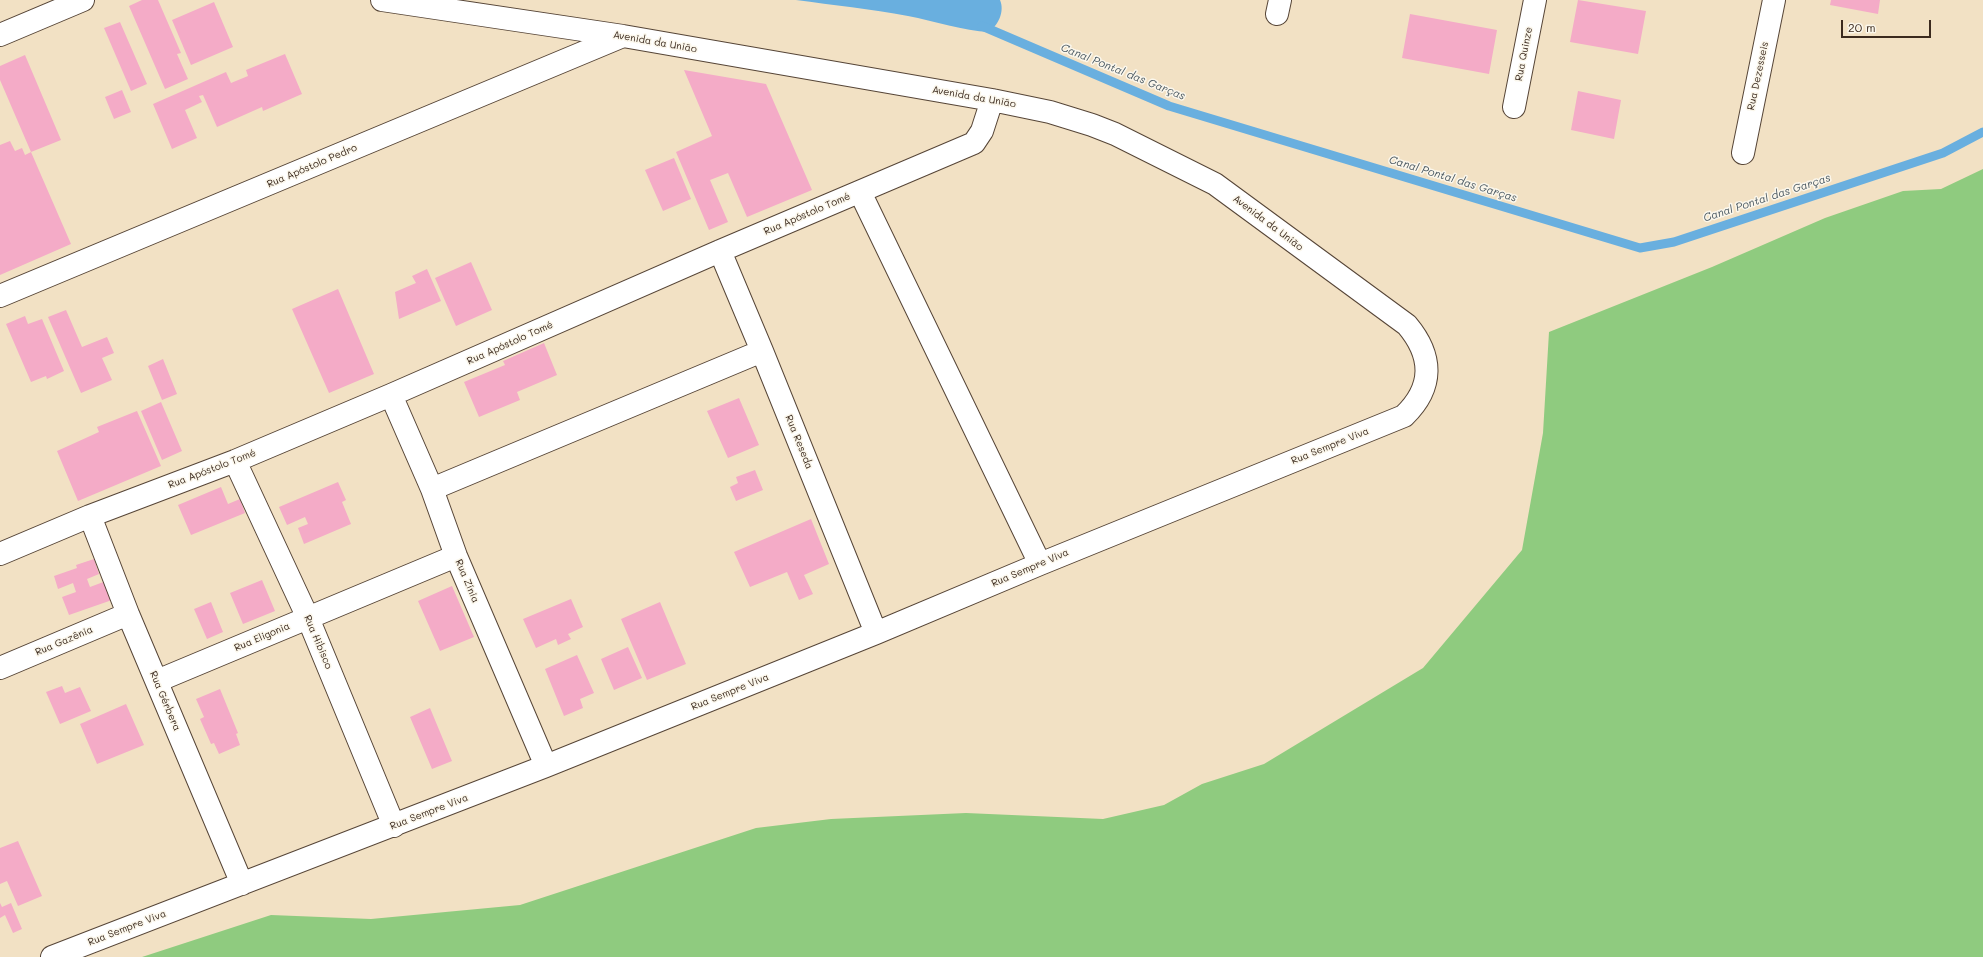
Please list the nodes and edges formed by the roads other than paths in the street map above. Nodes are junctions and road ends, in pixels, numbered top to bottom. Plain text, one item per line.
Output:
1 (83, 0) edge
2 (382, 0) edge
3 (1535, 0) edge
4 (1774, 0) edge
5 (0, 35) edge
6 (623, 36) junction
7 (992, 100) junction
8 (1514, 107) dead end
9 (1743, 153) dead end
10 (860, 192) junction
11 (720, 251) junction
12 (0, 296) edge
13 (762, 351) junction
14 (391, 395) junction
15 (1404, 416) joint
16 (234, 461) junction
17 (432, 489) junction
18 (90, 516) junction
19 (0, 554) edge
20 (456, 556) junction
21 (1040, 564) junction
22 (128, 614) junction
23 (308, 618) junction
24 (876, 633) junction
25 (0, 668) edge
26 (157, 681) junction
27 (546, 766) junction
28 (394, 826) junction
29 (242, 884) junction
30 (52, 957) edge

1 - 5 street
2 - 6 street, Avenida da União
3 - 8 street, Rua Quinze
4 - 9 street, Rua Dezesseis
6 - 7 street, Avenida da União
6 - 12 street, Rua Apóstolo Pedro
7 - 10 street, Rua Apóstolo Tomé
7 - 15 street, Avenida da União
10 - 11 street, Rua Apóstolo Tomé
10 - 21 street
11 - 13 street, Rua Reseda
11 - 14 street, Rua Apóstolo Tomé
13 - 17 street
13 - 24 street, Rua Reseda
14 - 16 street, Rua Apóstolo Tomé
14 - 17 street, Rua Zínia
15 - 21 street, Rua Sempre Viva
16 - 18 street, Rua Apóstolo Tomé
16 - 23 street, Rua Hibisco
17 - 20 street, Rua Zínia
18 - 19 street, Rua Apóstolo Tomé
18 - 22 street, Rua Gérbera
20 - 23 street, Rua Eligonia
20 - 27 street, Rua Zínia
21 - 24 street, Rua Sempre Viva
22 - 25 street, Rua Gazênia
22 - 26 street, Rua Gérbera
23 - 26 street, Rua Eligonia
23 - 28 street, Rua Hibisco
24 - 27 street, Rua Sempre Viva
26 - 29 street, Rua Gérbera
27 - 28 street, Rua Sempre Viva
28 - 29 street, Rua Sempre Viva
29 - 30 street, Rua Sempre Viva

